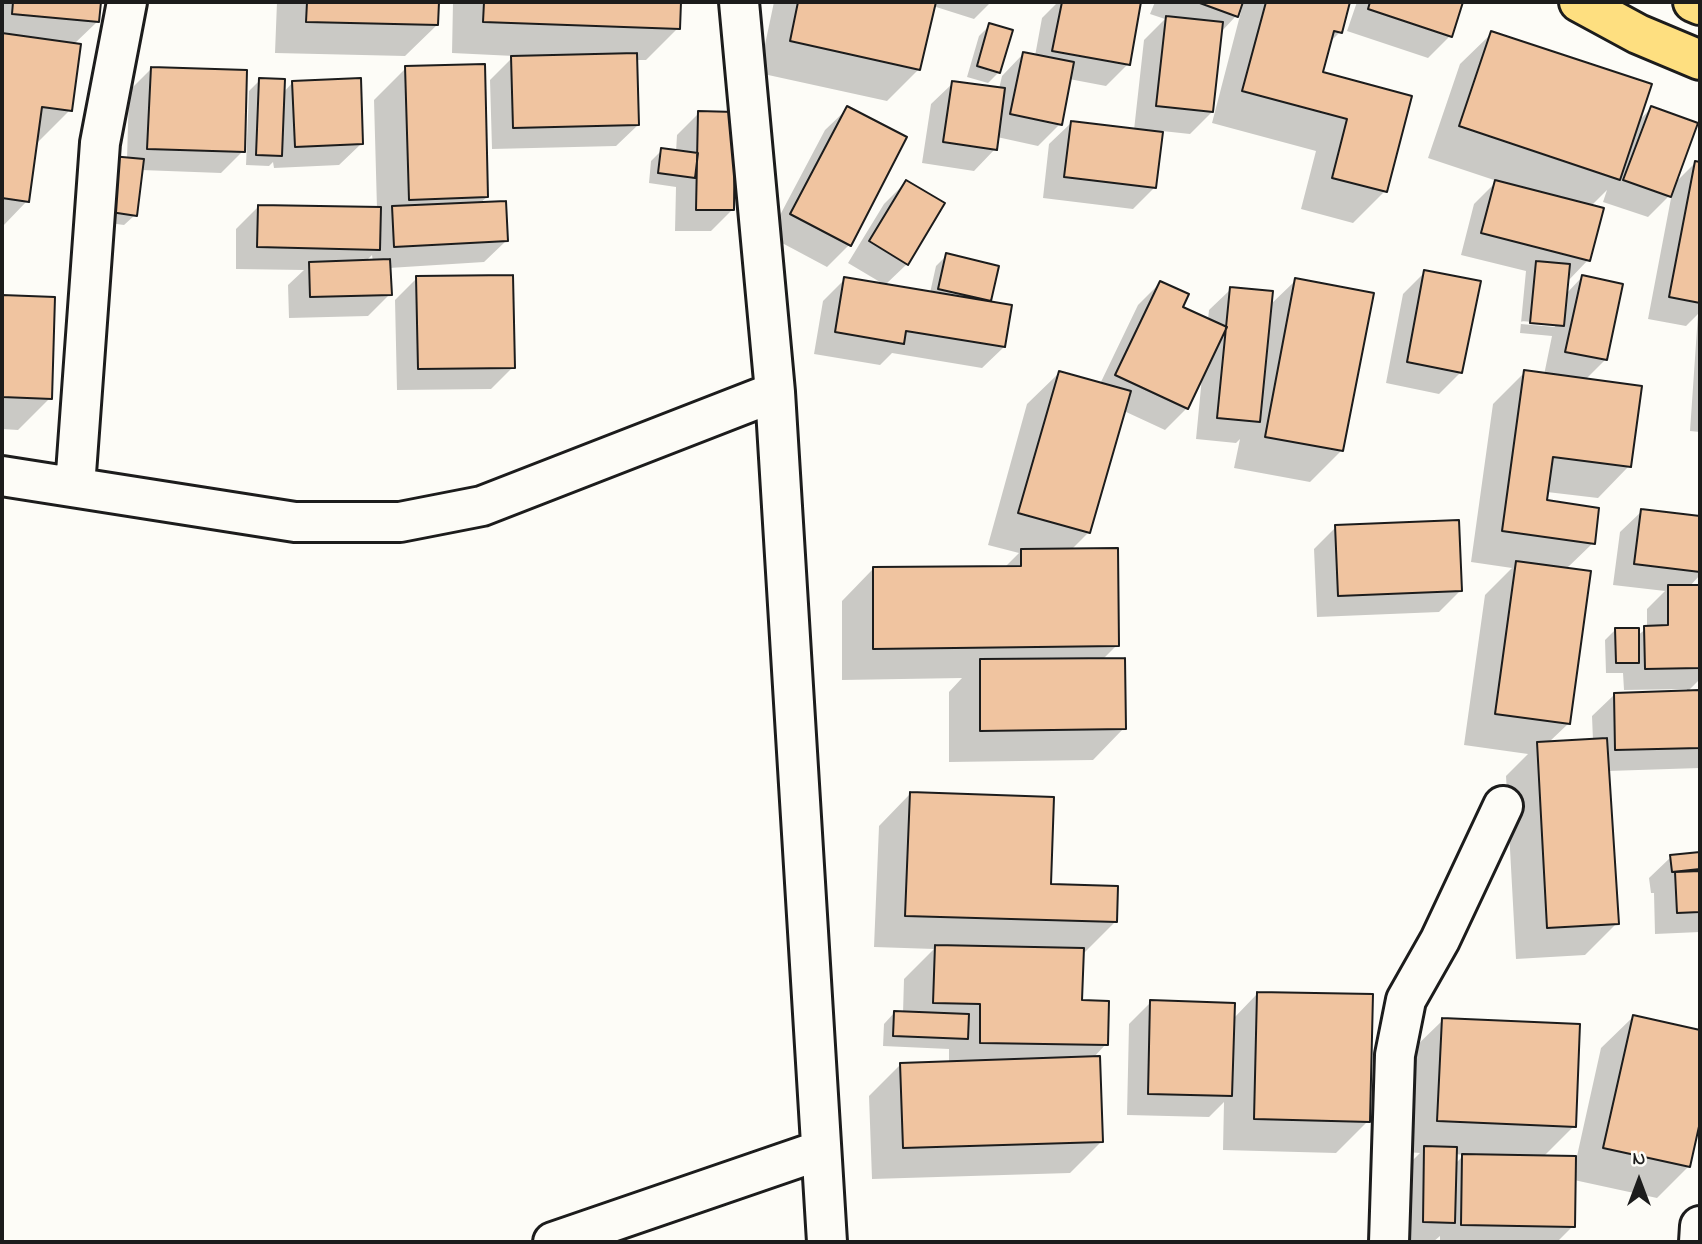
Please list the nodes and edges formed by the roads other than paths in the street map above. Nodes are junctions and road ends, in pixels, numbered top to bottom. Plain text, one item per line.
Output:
1 (127, 2) edge
2 (739, 2) edge
3 (1579, 2) edge
4 (1693, 2) edge
5 (1700, 5) edge
6 (1700, 60) edge
7 (775, 392) junction
8 (2, 476) edge
9 (75, 487) junction
10 (1503, 806) dead end
11 (821, 1150) junction
12 (1700, 1226) edge
13 (553, 1242) edge
14 (827, 1242) edge
15 (1389, 1242) edge
16 (1699, 1242) edge

1 - 9 street
2 - 7 street
3 - 6 main road
4 - 5 main road
7 - 9 street
7 - 11 street
8 - 9 street
10 - 15 street
11 - 13 street
11 - 14 street
12 - 16 street

